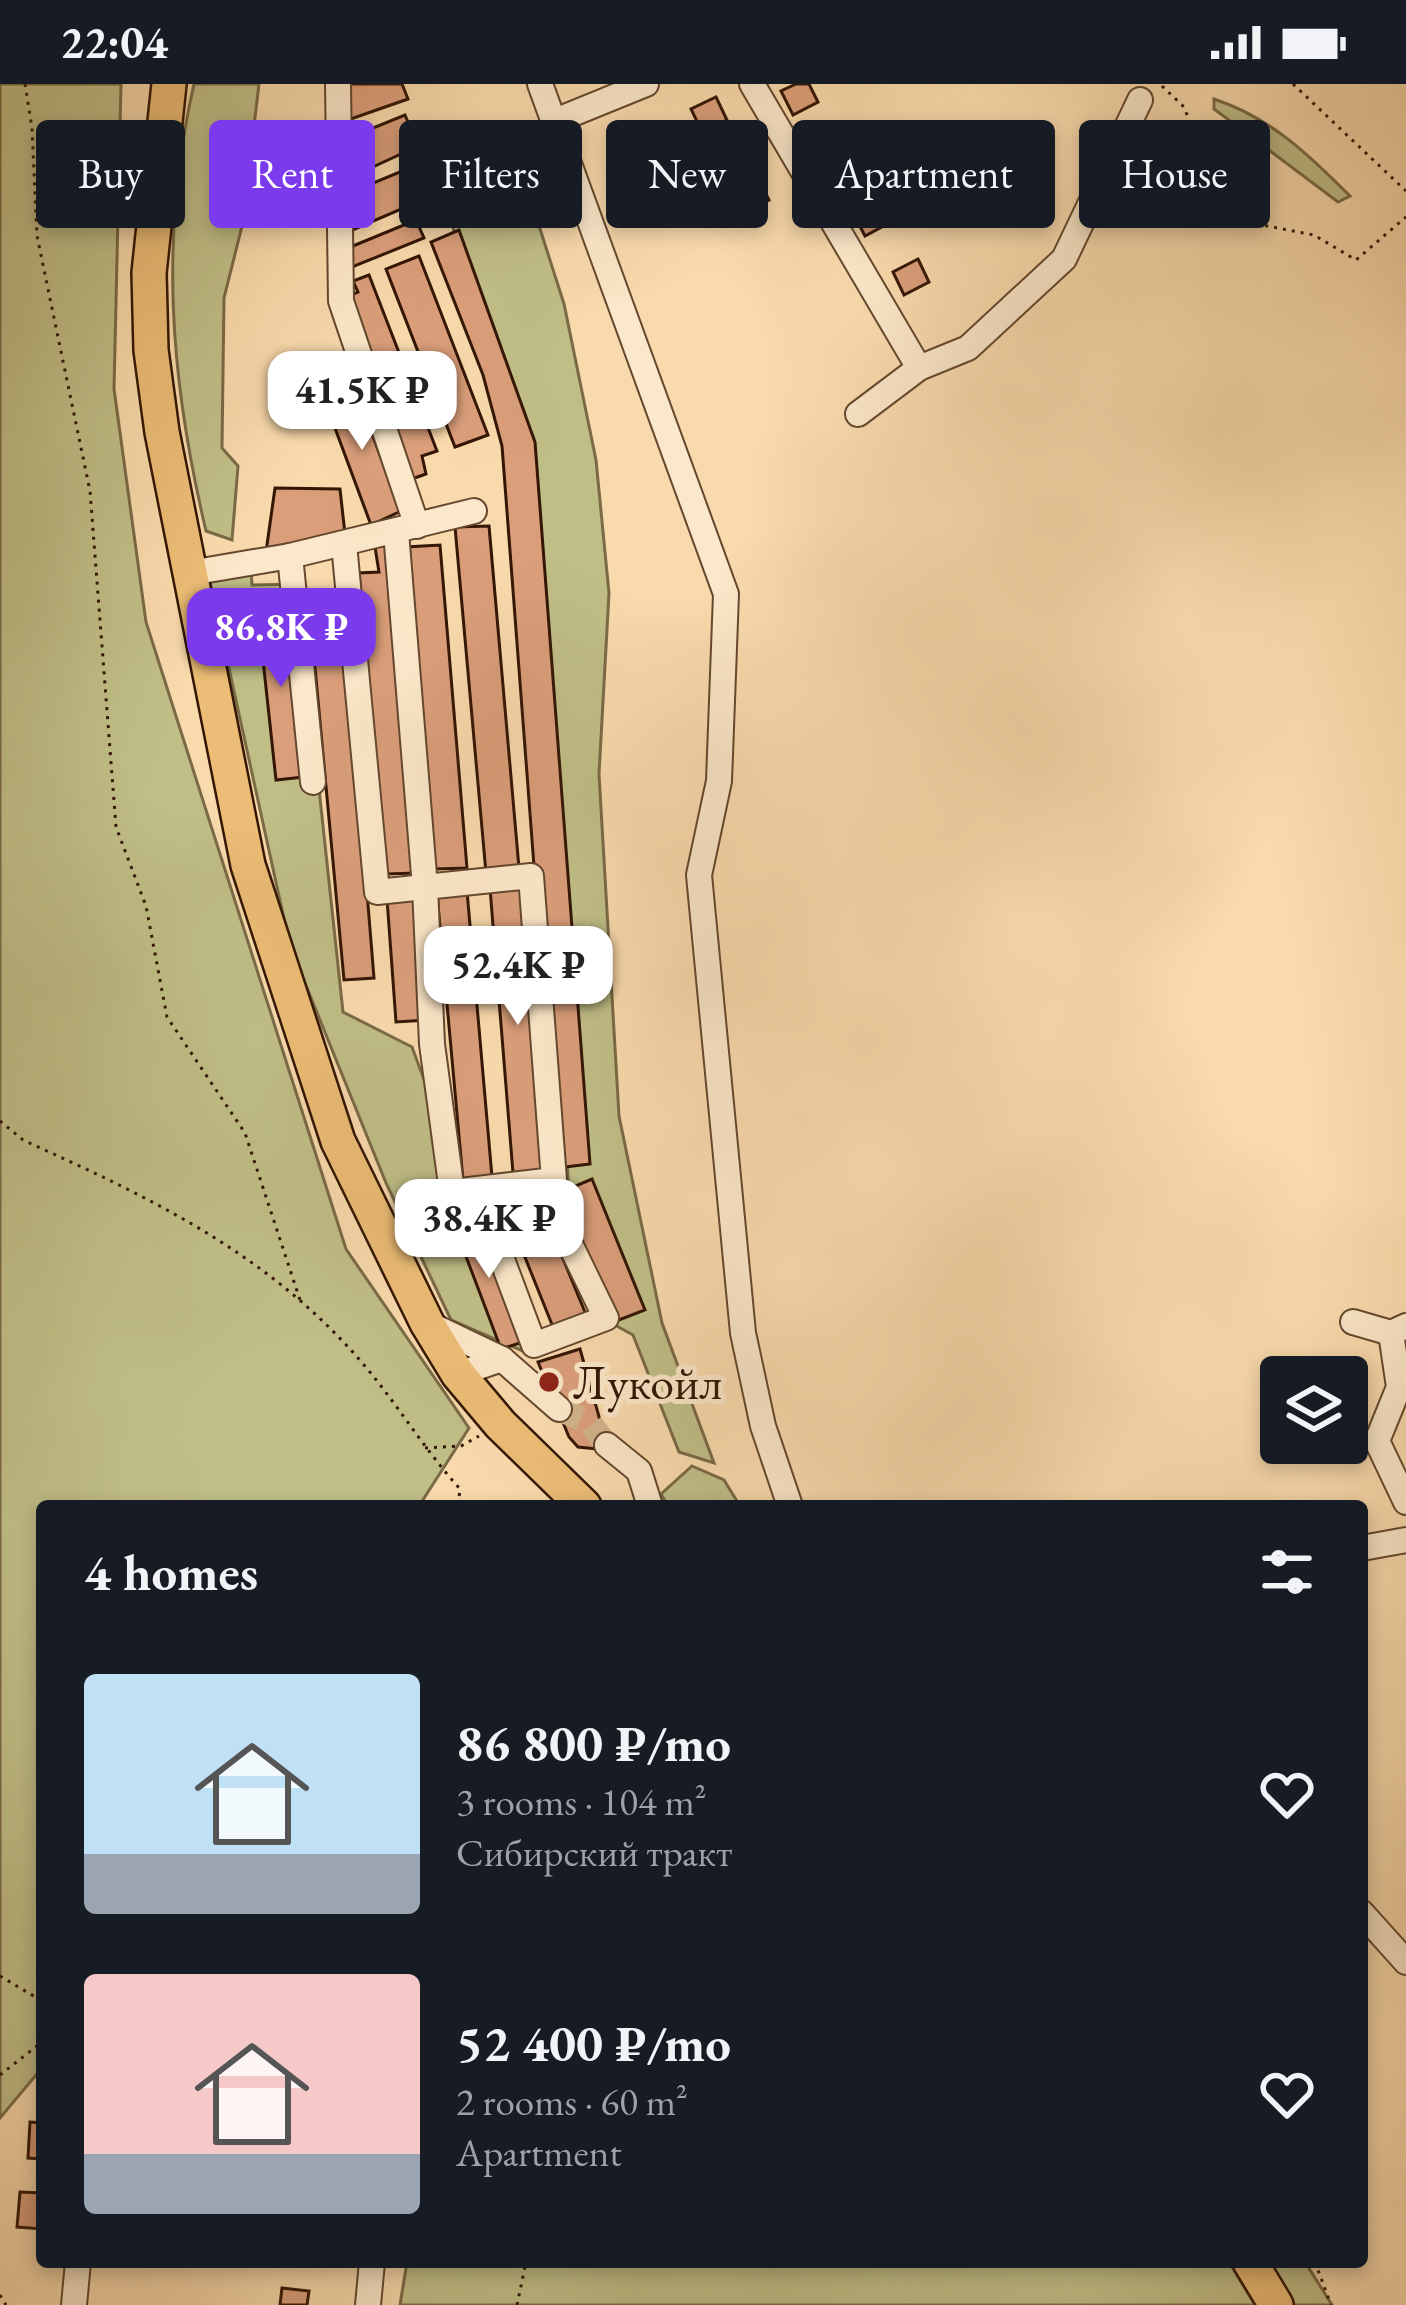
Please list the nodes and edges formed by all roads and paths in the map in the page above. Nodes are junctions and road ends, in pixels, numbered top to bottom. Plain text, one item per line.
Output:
1 (25, 84) edge
2 (170, 84) edge
3 (338, 84) edge
4 (540, 84) edge
5 (646, 84) edge
6 (752, 84) edge
7 (1167, 84) edge
8 (1293, 84) edge
9 (1140, 100) dead end
10 (555, 120) edge
11 (557, 120) edge
12 (1406, 191) edge
13 (582, 196) edge
14 (1406, 217) edge
15 (919, 368) junction
16 (858, 414) dead end
17 (474, 511) dead end
18 (406, 529) junction
19 (344, 544) junction
20 (290, 556) junction
21 (190, 573) junction
22 (313, 782) dead end
23 (425, 887) junction
24 (0, 1121) edge
25 (554, 1180) junction
26 (476, 1190) junction
27 (302, 1303) junction
28 (1353, 1322) dead end
29 (427, 1323) junction
30 (1399, 1329) edge
31 (502, 1359) junction
32 (458, 1374) junction
33 (559, 1408) tunnel mouth
34 (500, 1424) junction
35 (607, 1445) tunnel mouth
36 (423, 1449) junction
37 (459, 1500) edge
38 (578, 1500) edge
39 (641, 1500) edge
40 (788, 1500) edge
41 (1406, 1502) edge
42 (1406, 1540) edge
43 (1368, 1547) edge
44 (1368, 1920) edge
45 (1406, 1962) edge
46 (0, 1976) edge
47 (36, 1997) edge
48 (36, 2047) edge
49 (0, 2075) edge
50 (77, 2268) edge
51 (371, 2268) edge
52 (525, 2268) edge
53 (1254, 2268) edge
54 (1317, 2268) edge
55 (0, 2295) edge
56 (6, 2305) edge
57 (74, 2305) edge
58 (368, 2305) edge
59 (517, 2305) edge
60 (1276, 2305) edge
61 (1331, 2305) edge

1 - 27 path
2 - 21 main road
3 - 18 street
4 - 10 street
5 - 11 street
6 - 15 street
7 - 14 path
8 - 12 path
9 - 15 street
13 - 40 street
15 - 16 street
17 - 18 street
18 - 19 street
18 - 23 street
19 - 20 street
19 - 23 street
20 - 21 street
20 - 22 street
21 - 29 main road
23 - 25 street
23 - 26 street
24 - 27 path
25 - 26 street
25 - 26 street
27 - 36 path
28 - 30 street
29 - 31 street
29 - 32 main road
30 - 41 street
31 - 32 street
31 - 33 street
32 - 34 main road
34 - 36 path
34 - 38 main road
35 - 39 street
36 - 37 path
42 - 43 street
44 - 45 street
46 - 47 path
48 - 49 path
50 - 57 street
51 - 58 street
52 - 59 path
53 - 60 main road
54 - 61 path
55 - 56 path

